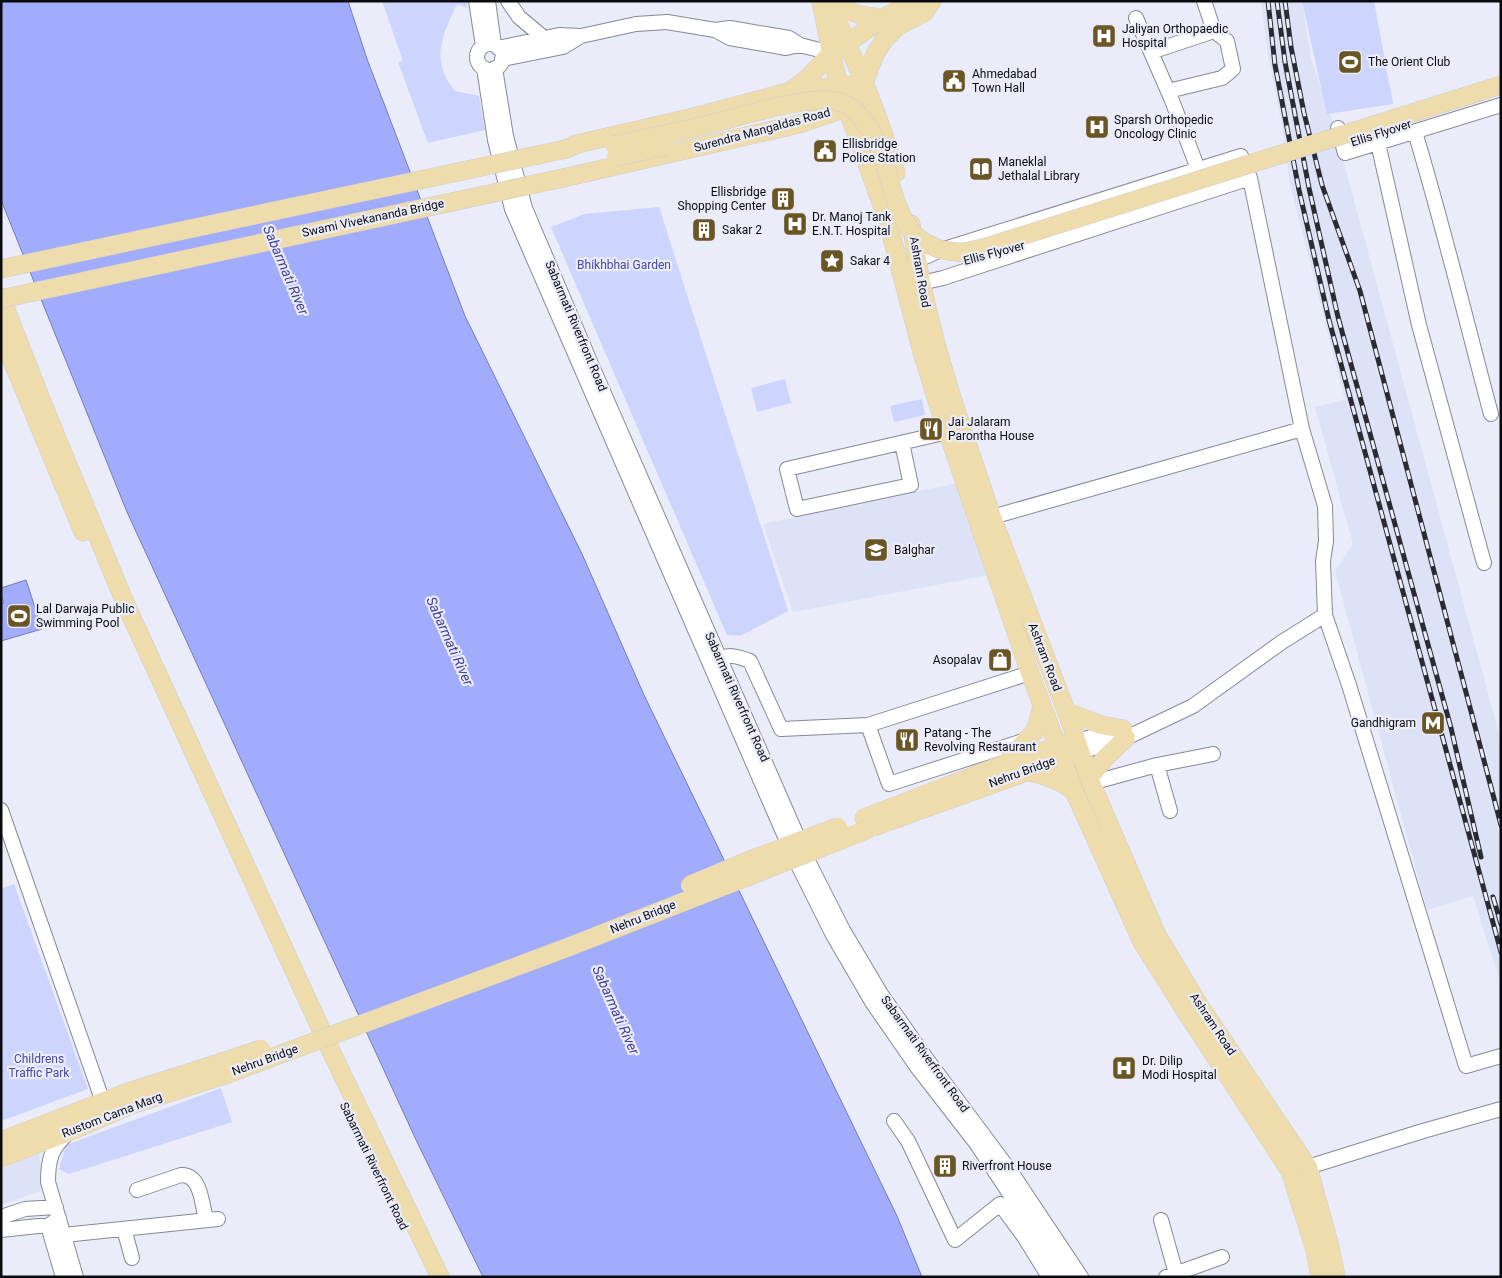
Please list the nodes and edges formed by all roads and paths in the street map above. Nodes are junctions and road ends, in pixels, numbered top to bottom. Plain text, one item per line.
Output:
1 (476, 1) edge
2 (488, 1) edge
3 (508, 1) edge
4 (915, 1) edge
5 (932, 1) edge
6 (1204, 1) edge
7 (830, 3) edge
8 (883, 18) junction
9 (1136, 18) dead end
10 (1214, 30) junction
11 (581, 36) junction
12 (544, 38) junction
13 (848, 44) junction
14 (1151, 52) junction
15 (831, 53) junction
16 (493, 56) junction
17 (1501, 77) edge
18 (864, 83) junction
19 (1501, 85) edge
20 (839, 86) junction
21 (1168, 91) junction
22 (788, 92) junction
23 (1501, 94) edge
24 (1501, 105) edge
25 (846, 108) junction
26 (1415, 132) junction
27 (1378, 143) junction
28 (578, 146) junction
29 (1198, 169) junction
30 (593, 170) junction
31 (1250, 178) junction
32 (918, 260) junction
33 (1, 268) edge
34 (921, 283) junction
35 (1, 298) edge
36 (2, 338) edge
37 (1491, 414) dead end
38 (1302, 429) junction
39 (948, 432) junction
40 (902, 443) junction
41 (992, 517) junction
42 (1484, 563) dead end
43 (1325, 615) junction
44 (715, 661) junction
45 (1030, 673) junction
46 (1042, 706) junction
47 (1067, 712) junction
48 (868, 725) junction
49 (1129, 733) junction
50 (1027, 740) junction
51 (1078, 746) junction
52 (1060, 752) junction
53 (1213, 754) dead end
54 (1003, 765) junction
55 (1157, 765) junction
56 (1026, 771) junction
57 (1090, 780) junction
58 (1075, 793) junction
59 (1, 810) edge
60 (1170, 811) dead end
61 (866, 823) junction
62 (1501, 1056) edge
63 (223, 1068) junction
64 (103, 1102) junction
65 (1501, 1110) edge
66 (894, 1121) dead end
67 (971, 1127) junction
68 (71, 1131) junction
69 (1, 1141) edge
70 (1, 1158) edge
71 (1308, 1167) junction
72 (137, 1190) dead end
73 (57, 1212) junction
74 (1, 1217) edge
75 (1161, 1220) dead end
76 (48, 1226) junction
77 (124, 1229) junction
78 (1, 1230) edge
79 (1030, 1234) junction
80 (64, 1235) junction
81 (1222, 1257) dead end
82 (132, 1258) dead end
83 (1173, 1276) edge
84 (63, 1277) edge
85 (76, 1277) edge
86 (428, 1277) edge
87 (440, 1277) edge
88 (1049, 1277) edge
89 (1065, 1277) edge
90 (1081, 1277) edge
91 (1320, 1277) edge
92 (1336, 1277) edge

1 - 16 street
2 - 16 street
3 - 12 street
4 - 8 main road
5 - 18 main road, Surendra Mangaldas Road
6 - 10 street
7 - 8 main road
7 - 13 main road, Ashram Road
7 - 15 main road, Ashram Road
8 - 13 main road
9 - 14 street
10 - 14 street
10 - 21 street
11 - 12 street
11 - 15 street
11 - 16 street
12 - 16 street
13 - 15 main road
13 - 18 main road, Ashram Road
14 - 21 street
15 - 20 main road, Ashram Road
15 - 22 main road
16 - 44 street, Sabarmati Riverfront Road
17 - 27 street
18 - 20 main road, Surendra Mangaldas Road
18 - 25 main road, Surendra Mangaldas Road
18 - 32 main road, Ashram Road
19 - 28 main road, Ellis Flyover, bridge
20 - 22 main road, Surendra Mangaldas Road
20 - 25 main road, Ashram Road
21 - 29 street
22 - 28 main road, Surendra Mangaldas Road
23 - 30 main road, Ellis Flyover, bridge
24 - 26 street
25 - 30 main road, Surendra Mangaldas Road
25 - 39 main road, Ashram Road
26 - 27 street
26 - 37 street
27 - 42 street
28 - 33 main road, bridge
29 - 31 street
29 - 32 street
30 - 35 main road, Swami Vivekananda Bridge, bridge
31 - 34 street
31 - 38 street
32 - 34 main road, Ashram Road
34 - 41 main road, Ashram Road
35 - 87 main road
36 - 86 main road, Sabarmati Riverfront Road
38 - 41 street
38 - 43 street
39 - 40 street
39 - 45 main road, Ashram Road
40 - 40 street
41 - 47 main road, Ashram Road
43 - 49 street
43 - 62 street
44 - 48 street
44 - 67 street, Sabarmati Riverfront Road
45 - 46 main road, Ashram Road
45 - 48 street
46 - 50 main road
46 - 52 main road, Ashram Road
47 - 49 main road
47 - 51 main road, Ashram Road
48 - 50 street
49 - 51 street
49 - 57 main road
50 - 54 main road
51 - 52 main road
51 - 57 main road, Ashram Road
52 - 54 main road, Nehru Bridge
52 - 56 main road, Nehru Bridge
52 - 58 main road, Ashram Road
53 - 55 street
54 - 61 main road, Nehru Bridge
55 - 57 street
55 - 60 street
56 - 58 main road
56 - 61 main road, Nehru Bridge
57 - 71 main road, Ashram Road
58 - 91 main road, Ashram Road
59 - 64 street
61 - 63 main road, Nehru Bridge, bridge
63 - 64 main road, Rustom Cama Marg
63 - 68 main road, Rustom Cama Marg
64 - 69 main road, Rustom Cama Marg
65 - 71 street
66 - 79 street
67 - 79 street, Sabarmati Riverfront Road
67 - 90 street, Sabarmati Riverfront Road
68 - 70 main road, Rustom Cama Marg
68 - 73 street
71 - 92 main road, Ashram Road
72 - 77 street
73 - 74 street
73 - 76 street
73 - 80 street
75 - 83 street
76 - 78 street
76 - 84 street
77 - 80 street
77 - 82 street
79 - 88 street
79 - 89 street, Sabarmati Riverfront Road
80 - 85 street
81 - 83 street

